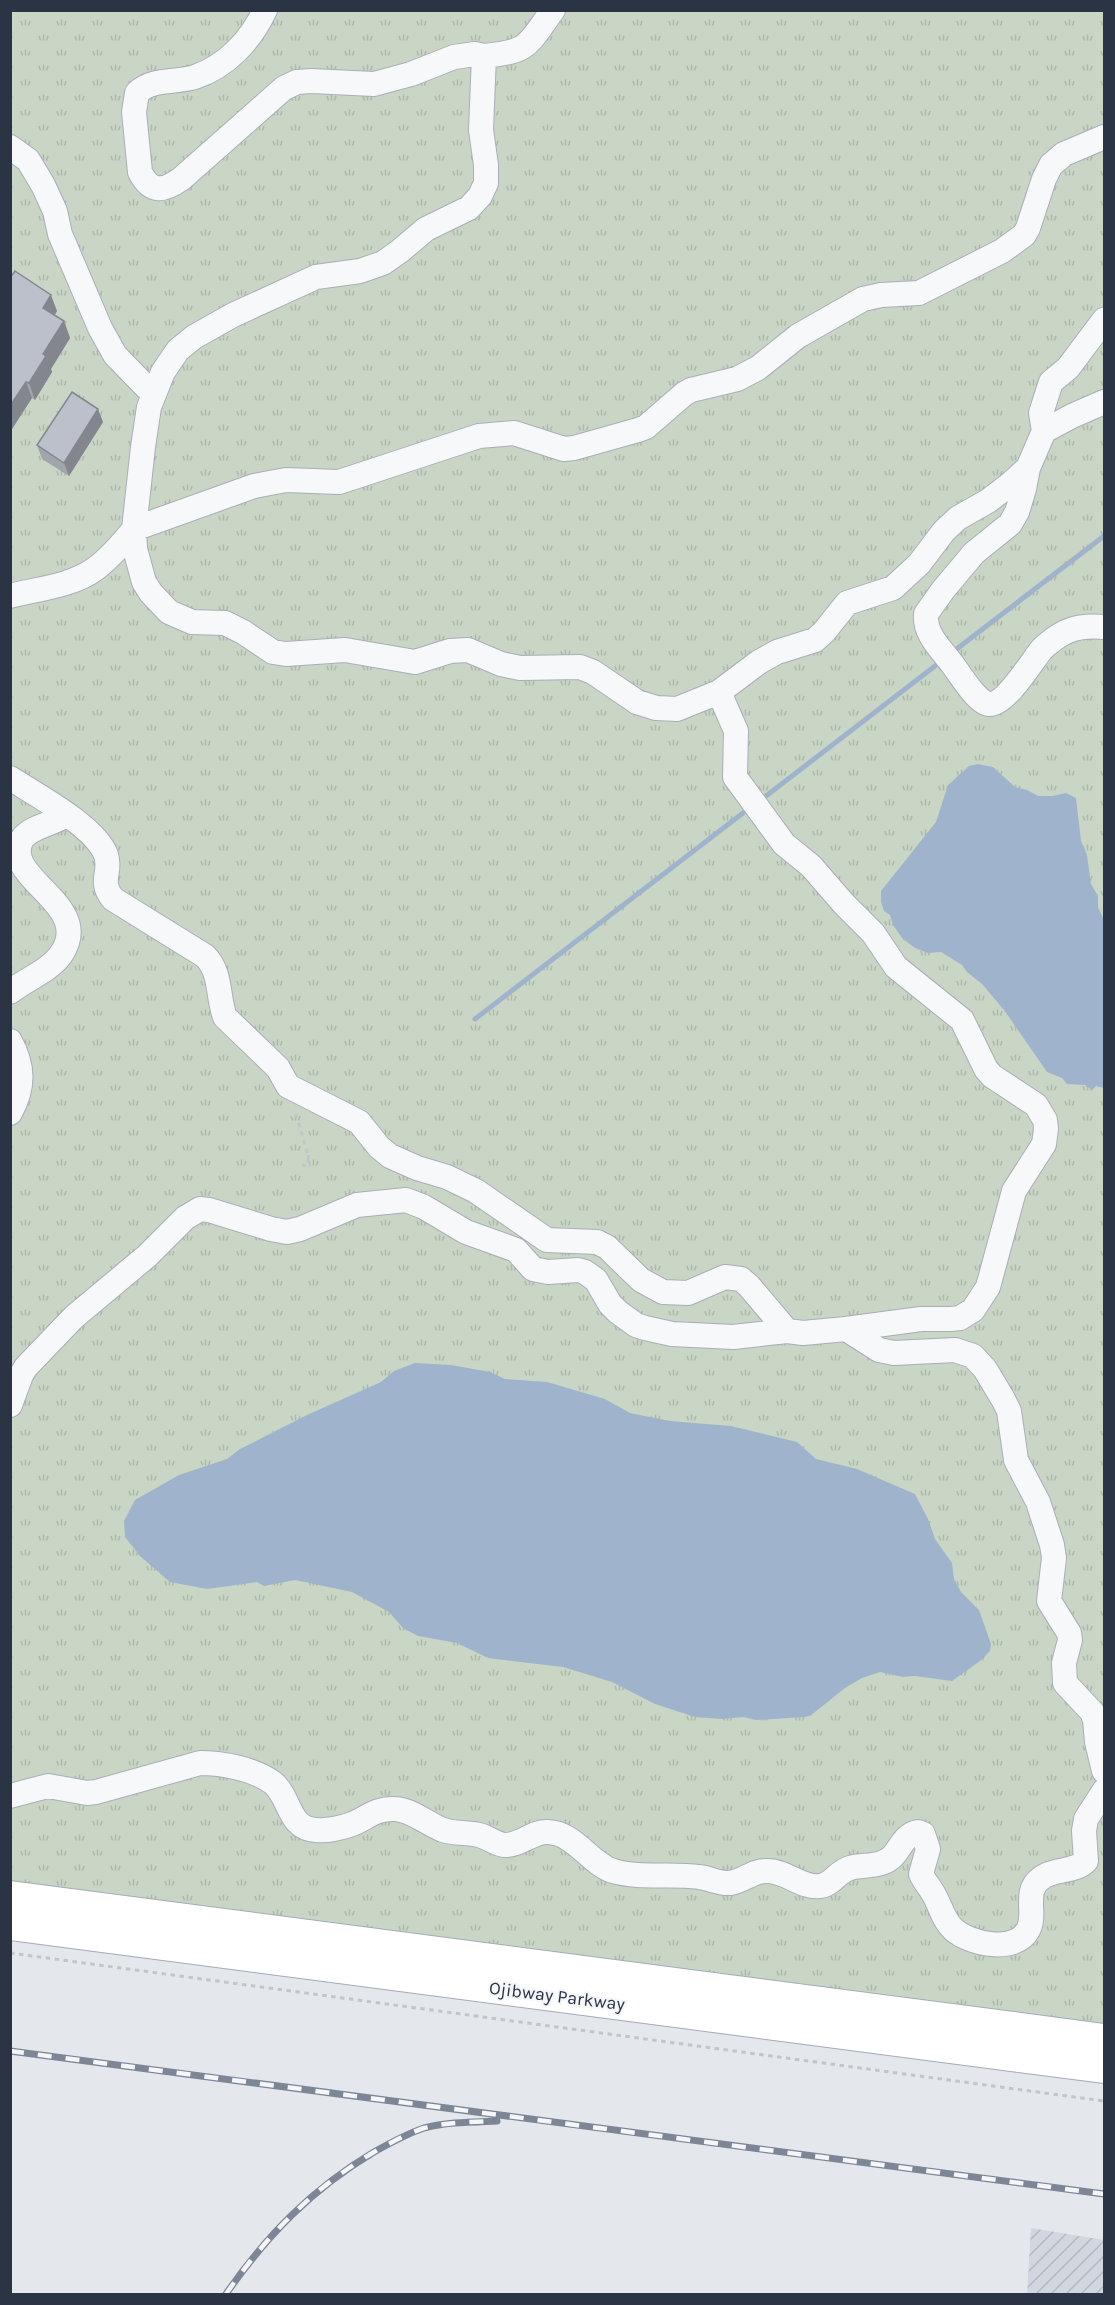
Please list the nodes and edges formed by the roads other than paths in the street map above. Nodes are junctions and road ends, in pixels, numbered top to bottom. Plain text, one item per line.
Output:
1 (264, 10) edge
2 (553, 10) edge
3 (484, 56) junction
4 (1104, 137) edge
5 (10, 147) edge
6 (1104, 320) edge
7 (177, 350) junction
8 (115, 355) junction
9 (153, 394) junction
10 (1104, 402) edge
11 (1044, 431) junction
12 (1028, 468) junction
13 (134, 529) junction
14 (10, 597) edge
15 (1104, 627) edge
16 (719, 692) junction
17 (10, 778) edge
18 (66, 814) junction
19 (10, 992) edge
20 (10, 1041) edge
21 (10, 1113) edge
22 (853, 1330) junction
23 (787, 1331) junction
24 (10, 1405) edge
25 (1104, 1772) edge
26 (1104, 1791) edge
27 (10, 1796) edge
28 (10, 1897) edge
29 (10, 1924) edge
30 (1104, 2040) edge
31 (1104, 2067) edge

1 - 3 lane
2 - 3 lane
3 - 7 lane
4 - 13 lane
5 - 8 lane
6 - 11 lane
7 - 8 lane
7 - 9 lane
8 - 9 lane
9 - 13 lane
10 - 11 lane
11 - 12 lane
12 - 15 lane
12 - 16 lane
13 - 14 lane
13 - 16 lane
16 - 22 lane
17 - 18 lane
18 - 19 lane
18 - 23 lane
20 - 21 lane
22 - 23 lane
22 - 25 lane
23 - 24 lane
26 - 27 lane
28 - 30 main road, Ojibway Parkway
29 - 31 main road, Ojibway Parkway

